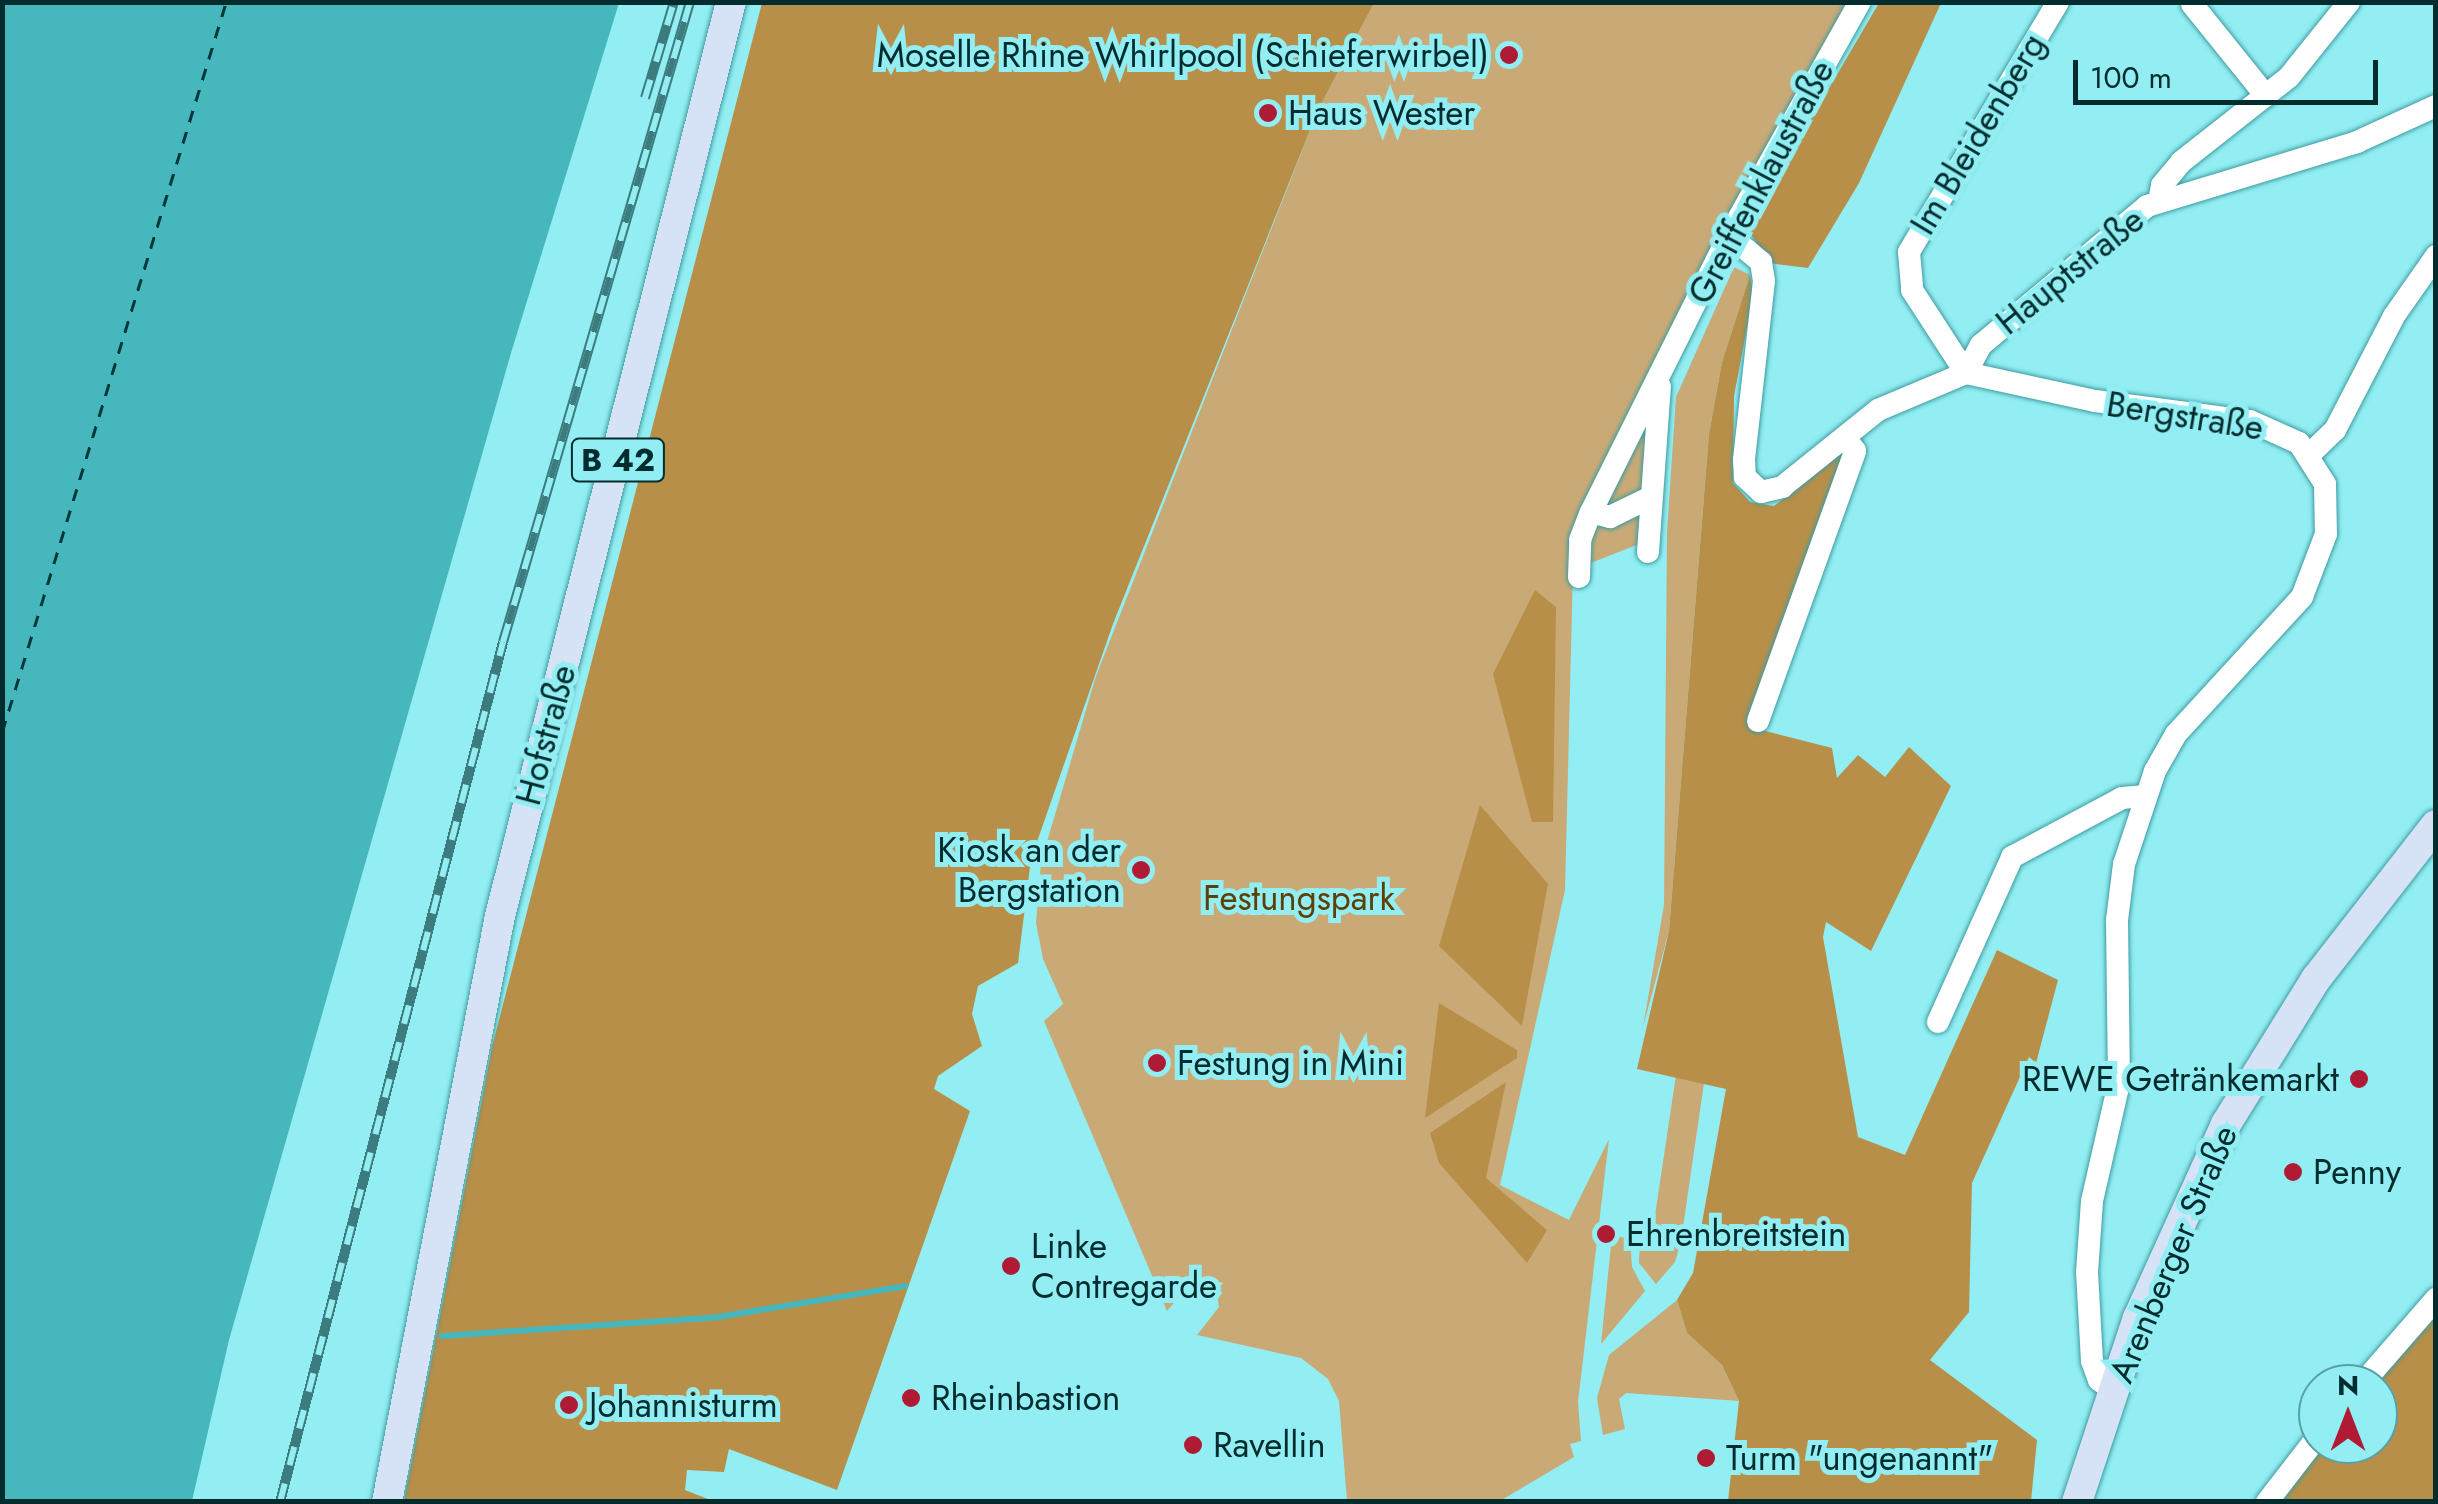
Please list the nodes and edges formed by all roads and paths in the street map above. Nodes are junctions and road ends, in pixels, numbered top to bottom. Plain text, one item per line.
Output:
1 (732, 2) edge
2 (1860, 2) edge
3 (2058, 2) edge
4 (2349, 2) edge
5 (2192, 4) edge
6 (2266, 96) junction
7 (2436, 106) edge
8 (2159, 201) junction
9 (1729, 235) junction
10 (2436, 256) edge
11 (1665, 364) junction
12 (1966, 374) junction
13 (1846, 436) junction
14 (2310, 454) junction
15 (1650, 497) junction
16 (1590, 512) junction
17 (1648, 552) dead end
18 (1579, 577) dead end
19 (1758, 720) dead end
20 (2146, 796) junction
21 (2436, 825) edge
22 (1938, 1022) dead end
23 (2436, 1299) edge
24 (2379, 1364) edge
25 (2114, 1390) junction
26 (2298, 1462) edge
27 (384, 1493) edge
28 (2076, 1502) edge
29 (2267, 1502) edge

1 - 27 main road, Hofstraße / B 42
2 - 9 street, Greiffenklaustraße
3 - 12 street, Im Bleidenberg
4 - 6 street, Hauptstraße
5 - 6 street
6 - 8 street, Hauptstraße
7 - 8 street
8 - 12 street, Hauptstraße
9 - 11 street, Greiffenklaustraße
9 - 13 street
10 - 14 street
11 - 15 street, Greiffenklaustraße
11 - 16 street, Greiffenklaustraße
12 - 13 street
12 - 14 street, Bergstraße
13 - 19 street
14 - 20 street, Bergstraße
15 - 16 street
15 - 17 street, Greiffenklaustraße
16 - 18 street, Greiffenklaustraße
20 - 22 street
20 - 25 street, Bergstraße
21 - 25 main road, Arenberger Straße
23 - 24 street
25 - 28 main road, Arenberger Straße
26 - 29 street

